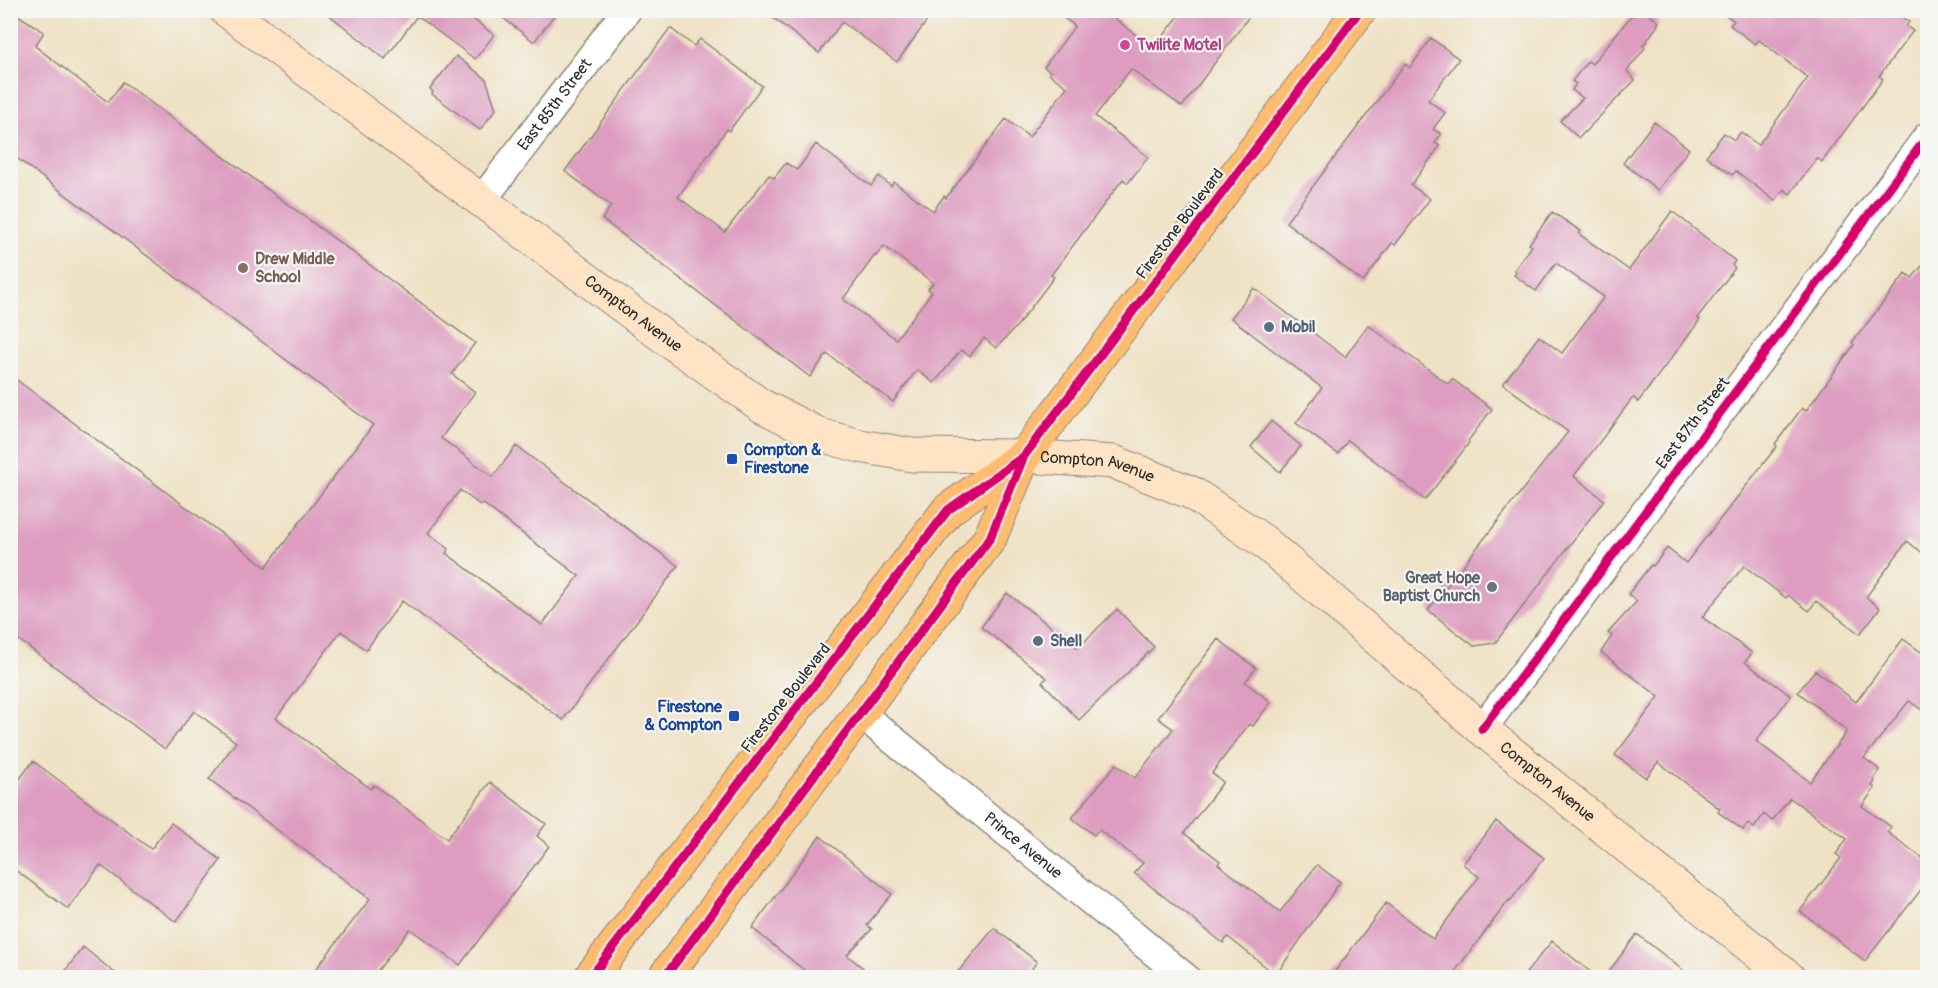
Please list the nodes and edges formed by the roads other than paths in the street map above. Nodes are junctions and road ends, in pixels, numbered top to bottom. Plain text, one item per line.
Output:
1 (226, 10) edge
2 (627, 10) edge
3 (1360, 10) edge
4 (1928, 136) edge
5 (482, 200) junction
6 (1024, 456) junction
7 (860, 713) junction
8 (1482, 729) junction
9 (590, 978) edge
10 (664, 978) edge
11 (1186, 978) edge
12 (1789, 978) edge

1 - 5 main road, Compton Avenue
2 - 5 street, East 85th Street
3 - 6 main road, Firestone Boulevard
4 - 8 street, East 87th Street
5 - 6 main road, Compton Avenue
6 - 7 main road, Firestone Boulevard
6 - 8 main road, Compton Avenue
6 - 9 main road, Firestone Boulevard
7 - 10 main road, Firestone Boulevard
7 - 11 street, Prince Avenue
8 - 12 main road, Compton Avenue

